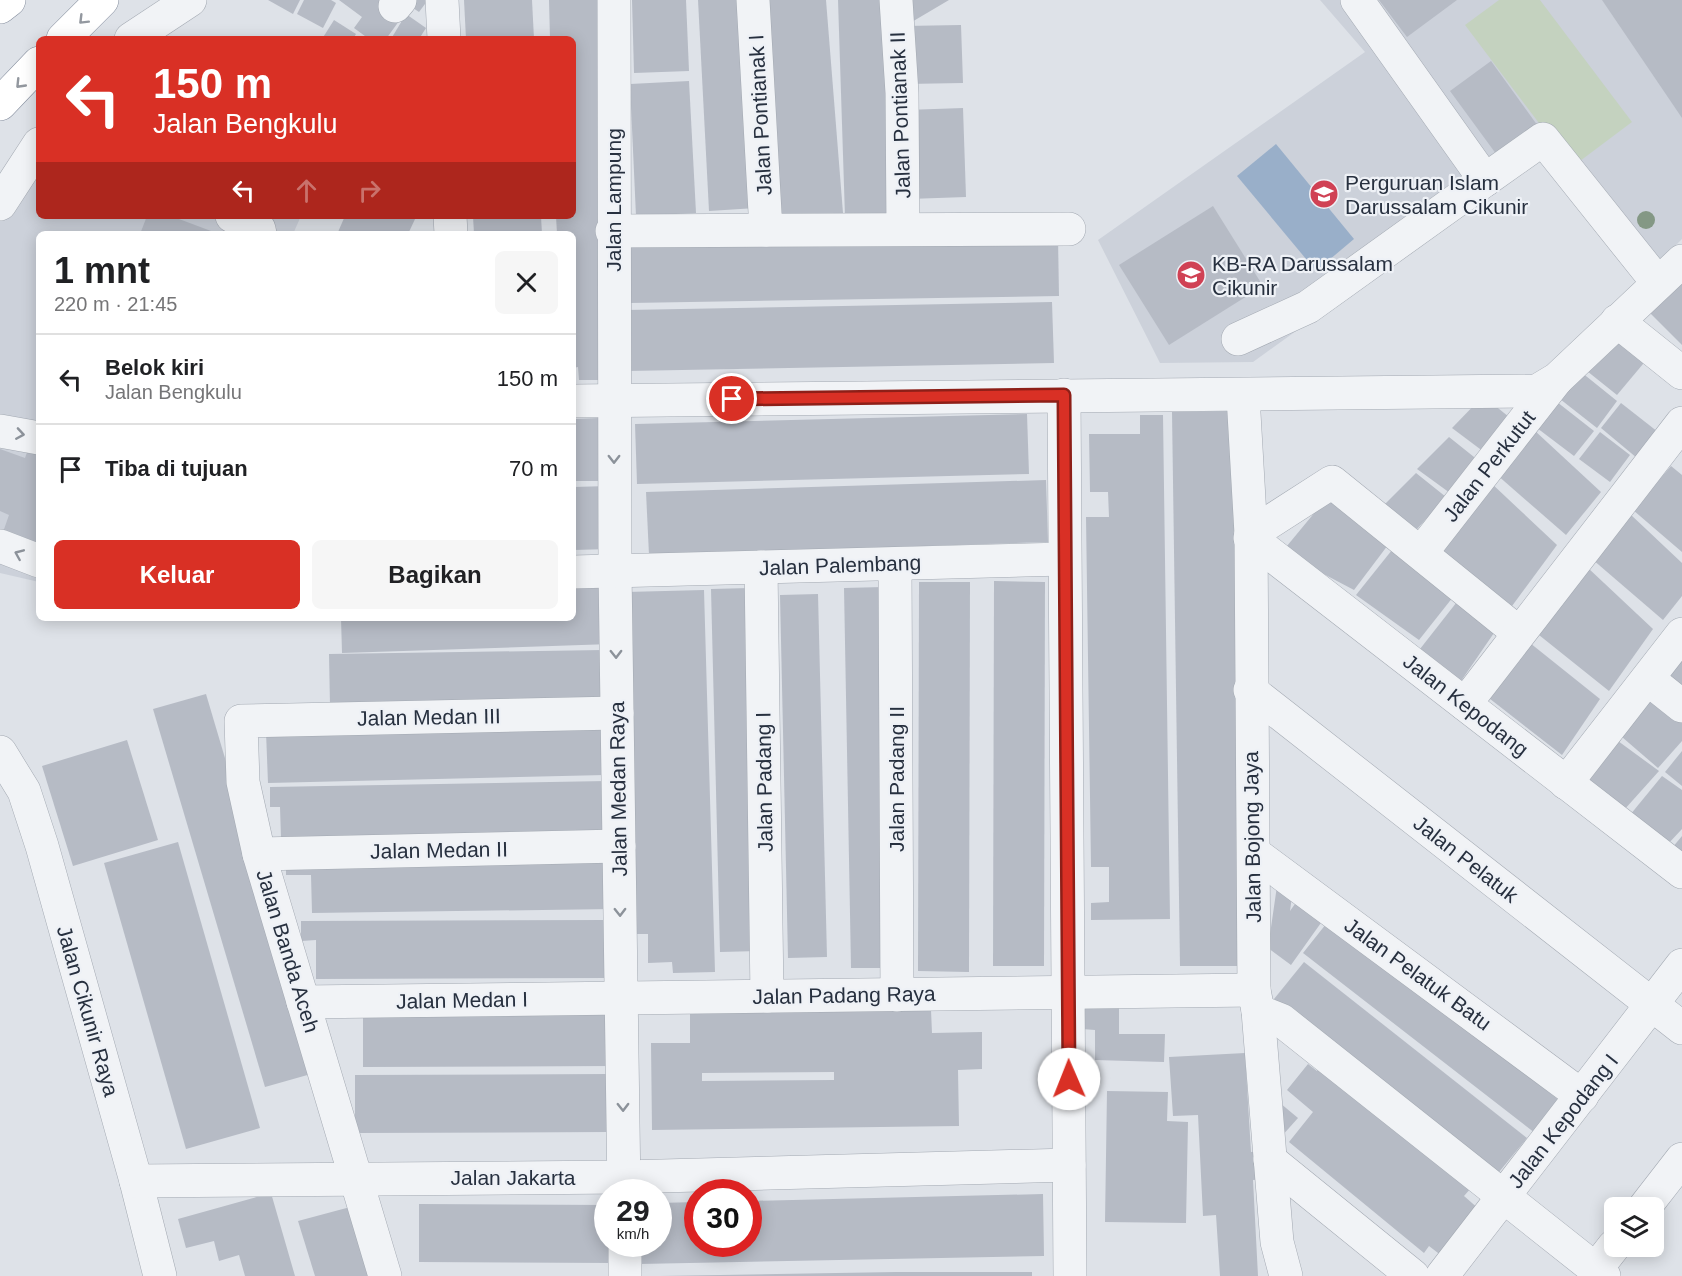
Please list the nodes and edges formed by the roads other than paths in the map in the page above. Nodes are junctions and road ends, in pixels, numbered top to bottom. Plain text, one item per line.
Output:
1 (9, 0) edge
2 (102, 0) edge
3 (190, 0) edge
4 (442, 0) edge
5 (614, 0) edge
6 (753, 0) edge
7 (896, 0) edge
8 (1357, 0) edge
9 (0, 7) edge
10 (66, 36) edge
11 (136, 36) edge
12 (444, 36) edge
13 (36, 66) edge
14 (0, 104) edge
15 (36, 154) edge
16 (29, 178) edge
17 (1485, 180) junction
18 (0, 204) edge
19 (238, 219) edge
20 (903, 229) junction
21 (1069, 229) dead end
22 (766, 230) junction
23 (259, 231) edge
24 (612, 231) junction
25 (1682, 261) edge
26 (1658, 283) junction
27 (1617, 321) junction
28 (1238, 339) dead end
29 (1682, 373) edge
30 (1557, 379) junction
31 (1064, 395) junction
32 (1243, 396) junction
33 (576, 401) edge
34 (614, 401) junction
35 (1682, 423) edge
36 (0, 431) edge
37 (36, 437) edge
38 (1250, 536) junction
39 (0, 546) edge
40 (1420, 553) junction
41 (1064, 559) junction
42 (36, 560) edge
43 (895, 564) junction
44 (761, 567) junction
45 (615, 571) junction
46 (576, 572) edge
47 (1519, 633) junction
48 (1682, 634) edge
49 (1647, 679) junction
50 (1250, 690) junction
51 (1465, 704) junction
52 (1682, 706) edge
53 (617, 713) junction
54 (241, 721) joint
55 (0, 752) edge
56 (1566, 783) junction
57 (619, 846) junction
58 (1254, 853) junction
59 (259, 854) junction
60 (1682, 872) edge
61 (1682, 965) edge
62 (1068, 993) junction
63 (897, 995) junction
64 (767, 996) junction
65 (621, 998) junction
66 (1256, 1000) junction
67 (303, 1002) junction
68 (1652, 1005) junction
69 (1682, 1028) edge
70 (1582, 1096) junction
71 (1682, 1159) edge
72 (1270, 1160) junction
73 (1069, 1165) junction
74 (355, 1177) junction
75 (624, 1179) edge
76 (136, 1181) junction
77 (672, 1182) edge
78 (594, 1183) edge
79 (1504, 1197) junction
80 (1653, 1197) edge
81 (625, 1257) edge
82 (1605, 1264) edge
83 (160, 1276) edge
84 (385, 1276) edge
85 (625, 1276) edge
86 (1070, 1276) edge
87 (1286, 1276) edge
88 (1413, 1276) edge
89 (1442, 1276) edge

1 - 9 highway
2 -> 10 highway
3 - 11 street
4 - 12 street
5 - 24 street, Jalan Lampung
6 - 22 street, Jalan Pontianak I
7 - 20 street, Jalan Pontianak II
8 - 17 street
13 -> 14 highway
15 - 16 street
16 - 18 street
17 - 26 street
17 - 28 street
19 - 23 street
20 - 21 street
20 - 22 street
22 - 24 street
24 - 34 street, Jalan Lampung
25 - 26 street
26 - 27 street
27 - 29 street
27 - 30 street
30 - 32 street
30 - 40 street, Jalan Perkutut
31 - 32 street
31 - 34 street
31 - 41 street
32 - 38 street, Jalan Bojong Jaya
33 - 34 street
34 -> 45 street, Jalan Medan Raya
35 - 47 street
36 -> 37 street
38 - 40 street
38 - 50 street, Jalan Bojong Jaya
38 - 51 street, Jalan Kepodang
42 -> 39 street
40 - 47 street
41 - 43 street, Jalan Palembang
41 - 62 street
43 - 44 street, Jalan Palembang
43 - 63 street, Jalan Padang II
44 - 45 street, Jalan Palembang
44 - 64 street, Jalan Padang I
45 - 46 street, Jalan Palembang
45 -> 53 street, Jalan Medan Raya
47 - 51 street
48 - 49 street
49 - 52 street
49 - 56 street
50 - 58 street, Jalan Bojong Jaya
50 - 68 street, Jalan Pelatuk
51 - 56 street, Jalan Kepodang
53 - 54 street, Jalan Medan III
53 - 57 street, Jalan Medan Raya
54 - 59 street, Jalan Banda Aceh
55 - 76 street, Jalan Cikunir Raya
56 - 60 street, Jalan Kepodang
57 - 59 street, Jalan Medan II
57 -> 65 street, Jalan Medan Raya
58 - 66 street, Jalan Bojong Jaya
58 - 70 street, Jalan Pelatuk Batu
59 - 67 street, Jalan Banda Aceh
61 - 68 street, Jalan Kepodang I
62 - 63 street, Jalan Padang Raya
62 - 66 street, Jalan Padang Raya
62 - 73 street
63 - 64 street, Jalan Padang Raya
64 - 65 street, Jalan Padang Raya
65 - 67 street, Jalan Medan I
65 -> 75 street, Jalan Medan Raya
66 - 72 street, Jalan Bojong Jaya
66 - 79 street
67 - 74 street, Jalan Banda Aceh
68 - 69 street, Jalan Pelatuk
68 - 70 street, Jalan Kepodang I
70 - 79 street, Jalan Kepodang I
71 - 80 street
72 - 87 street, Jalan Bojong Jaya
72 - 88 street
73 - 77 street, Jalan Jakarta
73 - 86 street
74 - 76 street, Jalan Jakarta
74 - 78 street, Jalan Jakarta
74 - 84 street, Jalan Banda Aceh
76 - 83 street, Jalan Cikunir Raya
79 - 82 street
79 - 89 street, Jalan Kepodang I
81 - 85 street

